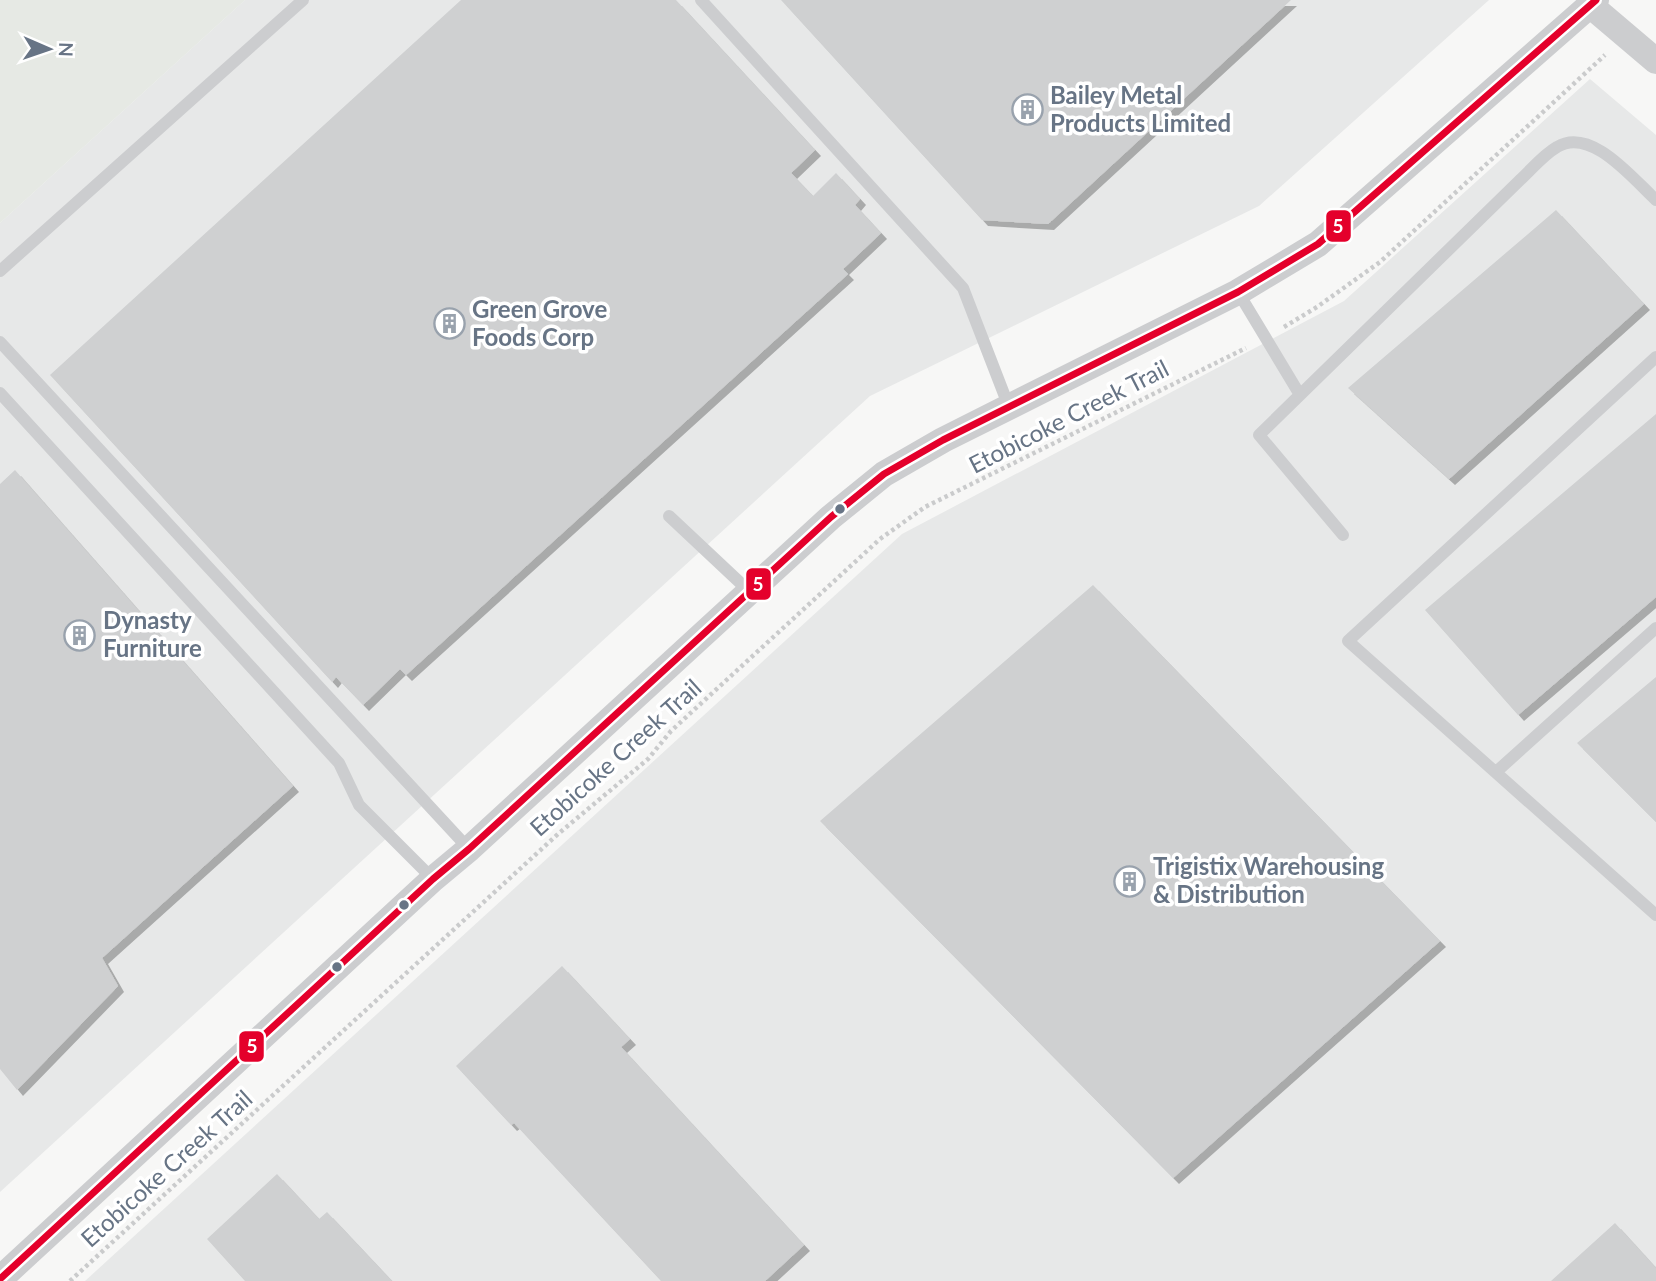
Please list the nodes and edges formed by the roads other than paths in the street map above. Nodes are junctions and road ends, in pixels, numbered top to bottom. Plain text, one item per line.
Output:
1 (303, 0) edge
2 (701, 0) edge
3 (1593, 3) edge
4 (1656, 61) edge
5 (1656, 200) edge
6 (0, 271) edge
7 (1238, 292) junction
8 (0, 342) edge
9 (1656, 357) edge
10 (0, 393) edge
11 (1300, 395) junction
12 (1009, 407) junction
13 (669, 516) dead end
14 (1343, 535) dead end
15 (750, 592) junction
16 (1656, 628) edge
17 (1496, 772) junction
18 (469, 849) junction
19 (433, 879) junction
20 (1656, 915) edge
21 (0, 1279) edge

1 - 6 lane
2 - 12 lane
3 - 4 street
3 - 7 street
5 - 11 lane
7 - 11 lane
7 - 12 street
8 - 18 lane
9 - 17 lane
10 - 19 lane
11 - 14 lane
12 - 15 street
13 - 15 lane
15 - 18 street
16 - 17 lane
17 - 20 lane
18 - 19 street
19 - 21 street

